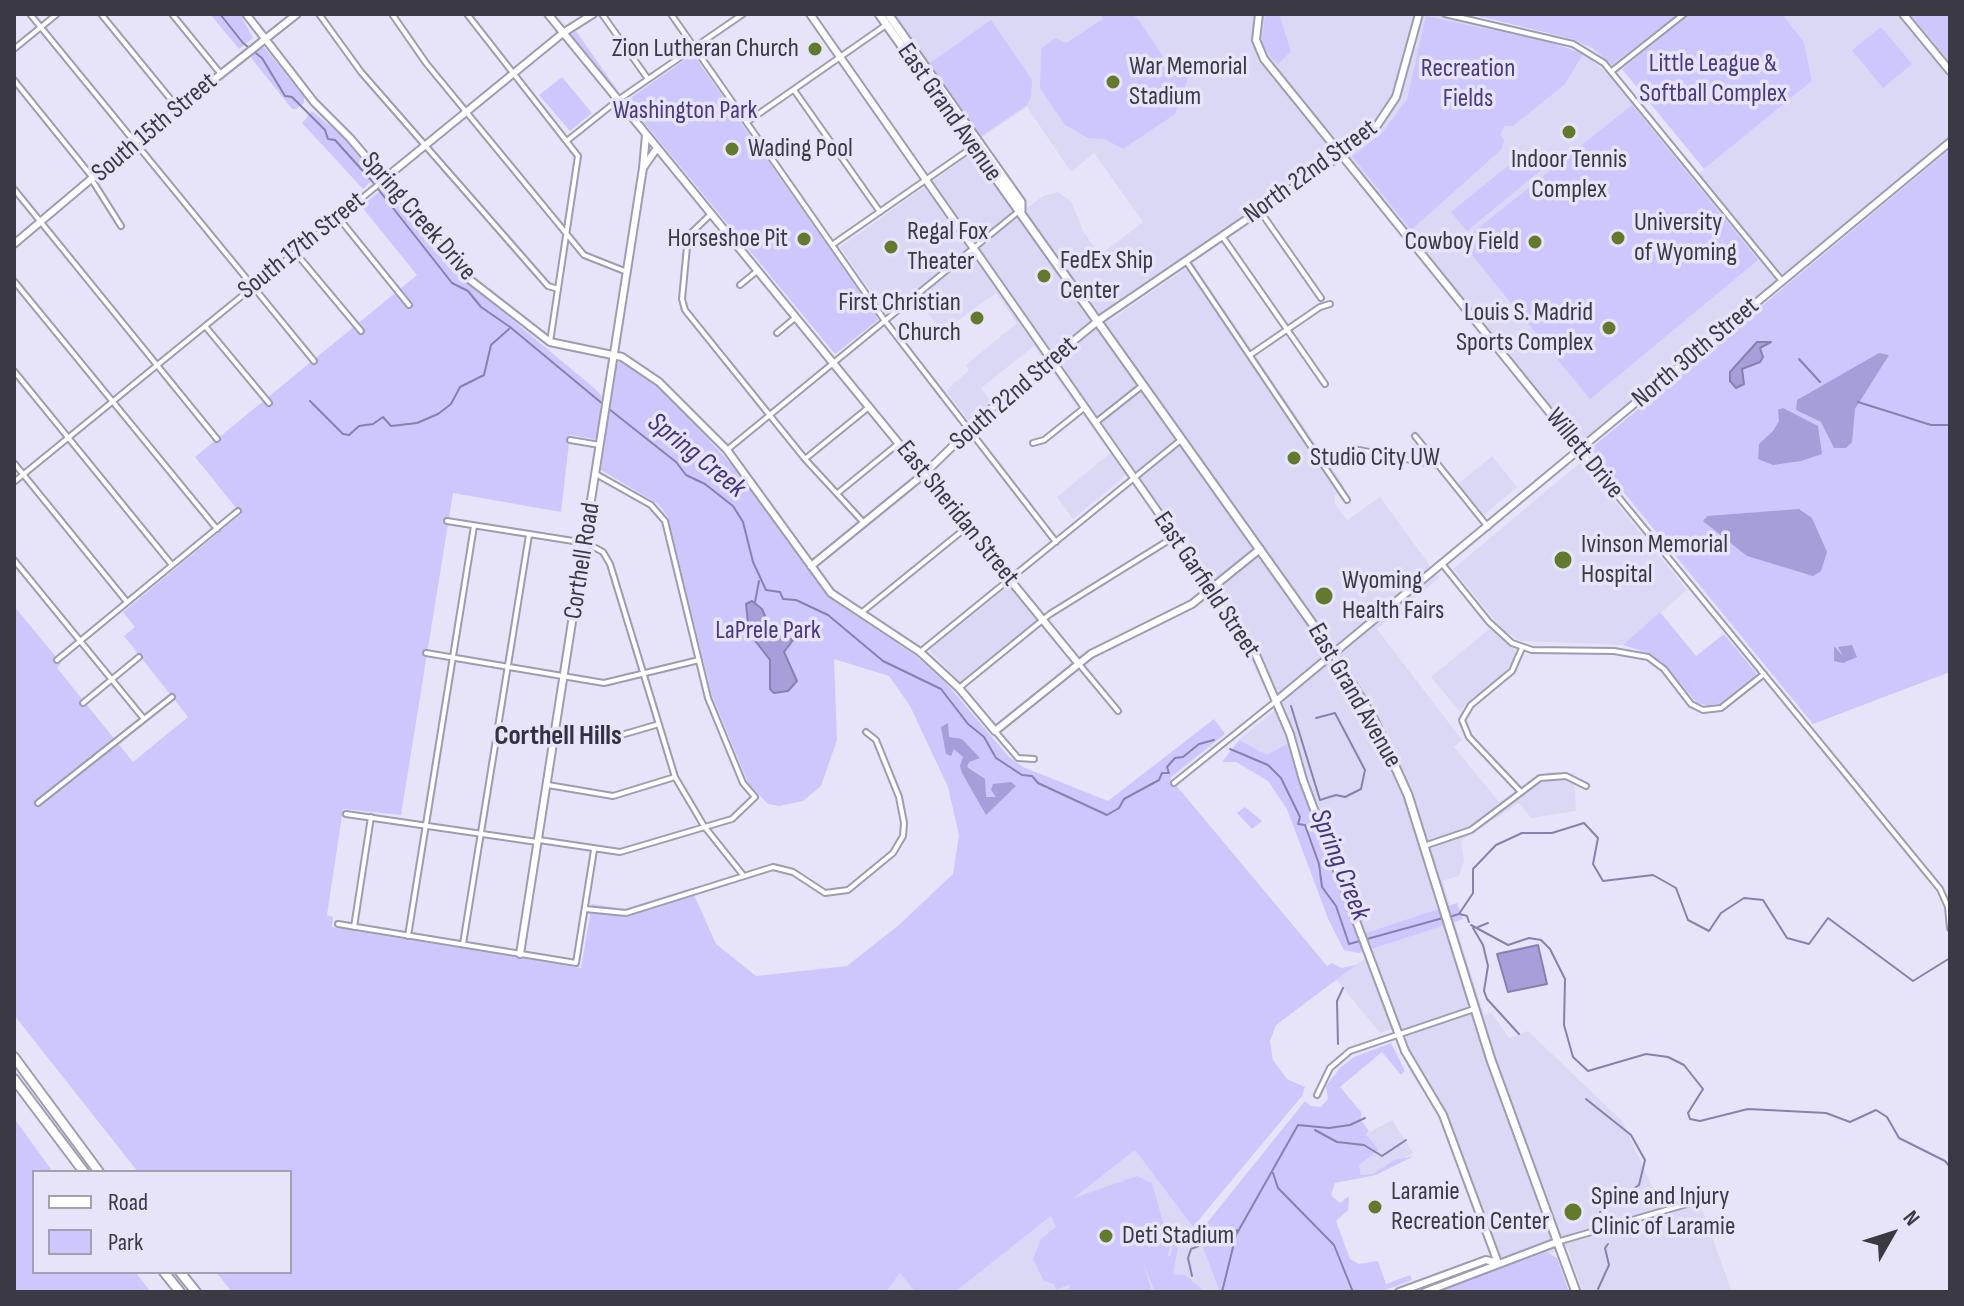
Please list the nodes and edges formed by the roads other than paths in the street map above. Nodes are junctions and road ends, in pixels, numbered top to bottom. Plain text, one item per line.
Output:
1 (30, 14) edge
2 (57, 14) edge
3 (101, 14) edge
4 (172, 14) edge
5 (246, 14) edge
6 (297, 14) edge
7 (319, 14) edge
8 (392, 14) edge
9 (467, 14) edge
10 (548, 14) edge
11 (593, 14) edge
12 (602, 14) edge
13 (671, 14) edge
14 (742, 14) edge
15 (810, 14) edge
16 (879, 14) edge
17 (888, 14) edge
18 (1259, 14) edge
19 (1419, 14) edge
20 (1445, 14) edge
21 (1684, 14) edge
22 (1903, 14) edge
23 (886, 25) junction
24 (41, 27) junction
25 (563, 33) junction
26 (263, 38) junction
27 (694, 47) junction
28 (14, 49) edge
29 (840, 57) junction
30 (1612, 71) junction
31 (1950, 71) edge
32 (220, 73) junction
33 (514, 73) junction
34 (648, 79) junction
35 (14, 80) edge
36 (794, 89) junction
37 (618, 100) junction
38 (177, 107) junction
39 (466, 112) junction
40 (747, 122) junction
41 (646, 135) junction
42 (568, 140) junction
43 (135, 142) junction
44 (1950, 142) edge
45 (425, 146) junction
46 (973, 147) junction
47 (657, 148) junction
48 (1341, 155) junction
49 (643, 168) junction
50 (93, 179) junction
51 (384, 179) junction
52 (926, 180) junction
53 (14, 189) edge
54 (1021, 210) junction
55 (1260, 211) junction
56 (880, 212) junction
57 (711, 214) junction
58 (338, 217) junction
59 (41, 222) junction
60 (121, 226) dead end
61 (567, 235) junction
62 (1222, 236) junction
63 (14, 244) edge
64 (832, 245) junction
65 (973, 249) junction
66 (295, 252) junction
67 (1186, 261) junction
68 (757, 271) junction
69 (627, 272) junction
70 (14, 281) edge
71 (1783, 282) junction
72 (740, 285) dead end
73 (253, 287) junction
74 (558, 289) junction
75 (1321, 298) dead end
76 (1330, 304) dead end
77 (409, 305) dead end
78 (796, 317) junction
79 (1099, 320) junction
80 (885, 321) junction
81 (205, 326) junction
82 (1287, 329) junction
83 (361, 331) dead end
84 (777, 333) dead end
85 (550, 342) junction
86 (614, 355) junction
87 (1250, 355) junction
88 (1050, 360) junction
89 (314, 361) dead end
90 (833, 363) junction
91 (157, 365) junction
92 (14, 371) edge
93 (1144, 384) junction
94 (1325, 384) dead end
95 (112, 401) junction
96 (269, 403) dead end
97 (869, 407) junction
98 (1084, 408) junction
99 (770, 415) junction
100 (1095, 423) junction
101 (969, 431) junction
102 (1415, 436) dead end
103 (69, 437) junction
104 (217, 439) dead end
105 (1183, 439) junction
106 (570, 440) dead end
107 (899, 443) junction
108 (1033, 443) dead end
109 (600, 445) junction
110 (727, 450) junction
111 (1580, 450) junction
112 (805, 459) junction
113 (14, 463) edge
114 (1325, 465) junction
115 (1438, 465) junction
116 (23, 474) junction
117 (596, 474) junction
118 (924, 474) junction
119 (1134, 479) junction
120 (14, 482) edge
121 (839, 492) junction
122 (1347, 500) dead end
123 (238, 511) dead end
124 (447, 521) dead end
125 (864, 523) junction
126 (474, 526) junction
127 (967, 527) junction
128 (1488, 527) junction
129 (217, 529) junction
130 (529, 535) junction
131 (1174, 537) junction
132 (1056, 542) junction
133 (586, 543) junction
134 (1260, 549) junction
135 (14, 560) edge
136 (172, 565) junction
137 (1443, 565) junction
138 (811, 566) junction
139 (1010, 579) junction
140 (1211, 589) junction
141 (127, 602) junction
142 (861, 613) junction
143 (1043, 620) junction
144 (80, 641) junction
145 (1522, 648) junction
146 (920, 652) junction
147 (426, 653) dead end
148 (1334, 654) junction
149 (139, 657) dead end
150 (452, 658) junction
151 (57, 660) dead end
152 (699, 660) junction
153 (1078, 663) junction
154 (507, 667) junction
155 (643, 672) junction
156 (1764, 674) junction
157 (565, 676) junction
158 (112, 680) junction
159 (959, 688) junction
160 (172, 697) dead end
161 (1276, 701) junction
162 (83, 703) dead end
163 (1118, 711) dead end
164 (144, 719) junction
165 (659, 724) junction
166 (557, 731) junction
167 (995, 731) junction
168 (866, 732) dead end
169 (1034, 759) dead end
170 (675, 777) junction
171 (1174, 783) dead end
172 (548, 785) junction
173 (1586, 786) dead end
174 (1521, 792) junction
175 (38, 803) dead end
176 (346, 814) dead end
177 (371, 817) junction
178 (426, 824) junction
179 (704, 826) junction
180 (481, 833) junction
181 (539, 841) junction
182 (1424, 846) junction
183 (594, 850) junction
184 (743, 875) junction
185 (585, 909) junction
186 (338, 924) dead end
187 (354, 927) junction
188 (1950, 928) edge
189 (408, 936) junction
190 (463, 944) junction
191 (520, 954) junction
192 (1474, 1009) junction
193 (1399, 1033) junction
194 (14, 1057) edge
195 (14, 1079) edge
196 (1317, 1095) dead end
197 (82, 1170) edge
198 (98, 1170) edge
199 (1704, 1199) dead end
200 (1557, 1242) junction
201 (1498, 1263) junction
202 (166, 1274) edge
203 (182, 1274) edge
204 (180, 1292) edge
205 (196, 1292) edge
206 (1399, 1292) edge
207 (1425, 1292) edge
208 (1576, 1292) edge

1 - 24 street
2 - 24 street
3 - 38 street
4 - 32 street
5 - 26 street, Spring Creek Drive
6 - 26 street, South 15th Street
7 - 45 street
8 - 39 street
9 - 33 street
10 - 25 street, East Sheridan Street
11 - 25 street, South 17th Street
12 - 34 street
13 - 27 street
14 - 27 street
15 - 29 street, East Garfield Street
16 - 23 main road, East Grand Avenue
17 - 54 main road, East Grand Avenue
18 - 48 street, Willett Drive
19 - 48 street, North 22nd Street
20 - 30 street
21 - 30 street
22 - 31 street
23 - 29 street
23 - 46 main road, East Grand Avenue
24 - 28 street
24 - 43 street
25 - 33 street, South 17th Street
25 - 37 street, East Sheridan Street
26 - 32 street, South 15th Street
26 - 51 street, Spring Creek Drive
27 - 34 street
27 - 40 street
29 - 36 street
29 - 52 street, East Garfield Street
30 - 71 street
32 - 38 street, South 15th Street
33 - 39 street, South 17th Street
33 - 42 street
34 - 37 street
35 - 50 street
36 - 40 street
36 - 56 street
37 - 41 street, East Sheridan Street
37 - 42 street
38 - 43 street, South 15th Street
39 - 45 street, South 17th Street
39 - 61 street
40 - 64 street
41 - 47 street, East Sheridan Street
41 - 49 street, Corthell Road
42 - 61 street
43 - 50 street, South 15th Street
43 - 73 street
44 - 71 street, North 30th Street
45 - 51 street, South 17th Street
45 - 74 street
46 - 52 street
46 - 54 main road, East Grand Avenue
47 - 49 street, Corthell Road
47 - 57 street, East Sheridan Street
48 - 55 street, North 22nd Street
48 - 111 street, Willett Drive
49 - 69 street, Corthell Road
50 - 59 street, South 15th Street
50 - 60 street
51 - 58 street, South 17th Street
51 - 85 street, Spring Creek Drive
52 - 56 street
52 - 65 street, East Garfield Street
53 - 59 street
54 - 65 street
54 - 79 main road, East Grand Avenue
55 - 62 street, North 22nd Street
55 - 75 street
56 - 64 street
57 - 68 street, East Sheridan Street
57 - 99 street
58 - 66 street, South 17th Street
58 - 77 street
59 - 63 street, South 15th Street
59 - 91 street
61 - 69 street
61 - 74 street
62 - 67 street, North 22nd Street
62 - 82 street
64 - 80 street
65 - 80 street
65 - 88 street, East Garfield Street
66 - 73 street, South 17th Street
66 - 83 street
67 - 79 street, South 22nd Street
67 - 87 street
68 - 72 street
68 - 78 street, East Sheridan Street
69 - 86 street, Corthell Road
70 - 95 street
71 - 111 street, North 30th Street
73 - 81 street, South 17th Street
73 - 89 street
74 - 85 street
76 - 82 street
78 - 84 street
78 - 90 street, East Sheridan Street
79 - 88 street, South 22nd Street
79 - 93 main road, East Grand Avenue
80 - 90 street
80 - 101 street
81 - 91 street, South 17th Street
81 - 96 street
82 - 87 street
82 - 94 street
85 - 86 street, Spring Creek Drive
86 - 109 street, Corthell Road
86 - 110 street, Spring Creek Drive
87 - 114 street
88 - 98 street, East Garfield Street
88 - 101 street, South 22nd Street
90 - 97 street, East Sheridan Street
90 - 99 street
91 - 95 street, South 17th Street
91 - 104 street
92 - 103 street
93 - 100 street
93 - 105 main road, East Grand Avenue
95 - 103 street, South 17th Street
95 - 129 street
97 - 107 street, East Sheridan Street
97 - 112 street
98 - 100 street, East Garfield Street
98 - 108 street
99 - 110 street
99 - 112 street
100 - 119 street, East Garfield Street
101 - 118 street, South 22nd Street
101 - 132 street
102 - 115 street
103 - 116 street, South 17th Street
103 - 136 street
105 - 119 street
105 - 134 main road, East Grand Avenue
106 - 109 street
107 - 118 street, East Sheridan Street
107 - 121 street
109 - 117 street, Corthell Road
110 - 138 street, Spring Creek Drive
111 - 128 street, North 30th Street
111 - 156 street, Willett Drive
112 - 121 street
113 - 116 street
114 - 115 street
114 - 122 street
115 - 128 street
116 - 120 street, South 17th Street
116 - 141 street
117 - 133 street, Corthell Road
117 - 152 street
118 - 125 street, South 22nd Street
118 - 127 street, East Sheridan Street
119 - 131 street, East Garfield Street
119 - 132 street
121 - 125 street
123 - 129 street
124 - 126 street
125 - 138 street, South 22nd Street
126 - 130 street
126 - 150 street
127 - 139 street, East Sheridan Street
127 - 142 street
128 - 137 street, North 30th Street
129 - 136 street
130 - 133 street
130 - 154 street
131 - 140 street, East Garfield Street
131 - 143 street
132 - 139 street
133 - 155 street
133 - 157 street, Corthell Road
134 - 140 street
134 - 148 main road, East Grand Avenue
135 - 144 street
136 - 141 street
137 - 145 street
137 - 148 street, North 30th Street
138 - 142 street, Spring Creek Drive
139 - 143 street, East Sheridan Street
139 - 146 street
140 - 153 street
140 - 161 street, East Garfield Street
141 - 144 street
142 - 146 street, Spring Creek Drive
143 - 153 street, East Sheridan Street
143 - 159 street
144 - 151 street
144 - 158 street
145 - 156 street
145 - 174 street
146 - 159 street, Spring Creek Drive
147 - 150 street
148 - 161 street, North 30th Street
148 - 182 main road, East Grand Avenue
149 - 158 street
150 - 154 street
150 - 178 street
152 - 155 street
152 - 179 street
153 - 163 street, East Sheridan Street
153 - 167 street
154 - 157 street
154 - 180 street
155 - 157 street
155 - 165 street
156 - 188 street, Willett Drive
157 - 166 street, Corthell Road
158 - 162 street
158 - 164 street
159 - 167 street, Spring Creek Drive
160 - 164 street
161 - 171 street
161 - 193 street, East Garfield Street
164 - 175 street
165 - 166 street
165 - 170 street
166 - 172 street, Corthell Road
167 - 169 street, Spring Creek Drive
168 - 184 street
170 - 172 street
170 - 179 street
172 - 181 street, Corthell Road
173 - 174 street
174 - 182 street
176 - 177 street
177 - 178 street
177 - 187 street
178 - 180 street
178 - 189 street
179 - 183 street
179 - 184 street
180 - 181 street
180 - 190 street
181 - 183 street
181 - 191 street, Corthell Road
182 - 192 main road, East Grand Avenue
183 - 185 street
184 - 185 street
185 - 191 street
186 - 187 street
187 - 189 street
189 - 190 street
190 - 191 street
192 - 193 street
192 - 200 main road, East Grand Avenue
193 - 196 street
193 - 201 street, East Garfield Street
194 - 198 highway
195 - 197 highway
199 - 200 street
200 - 201 street
200 - 208 main road, East Grand Avenue
201 - 206 street
201 - 207 street
202 - 204 highway
203 - 205 highway

